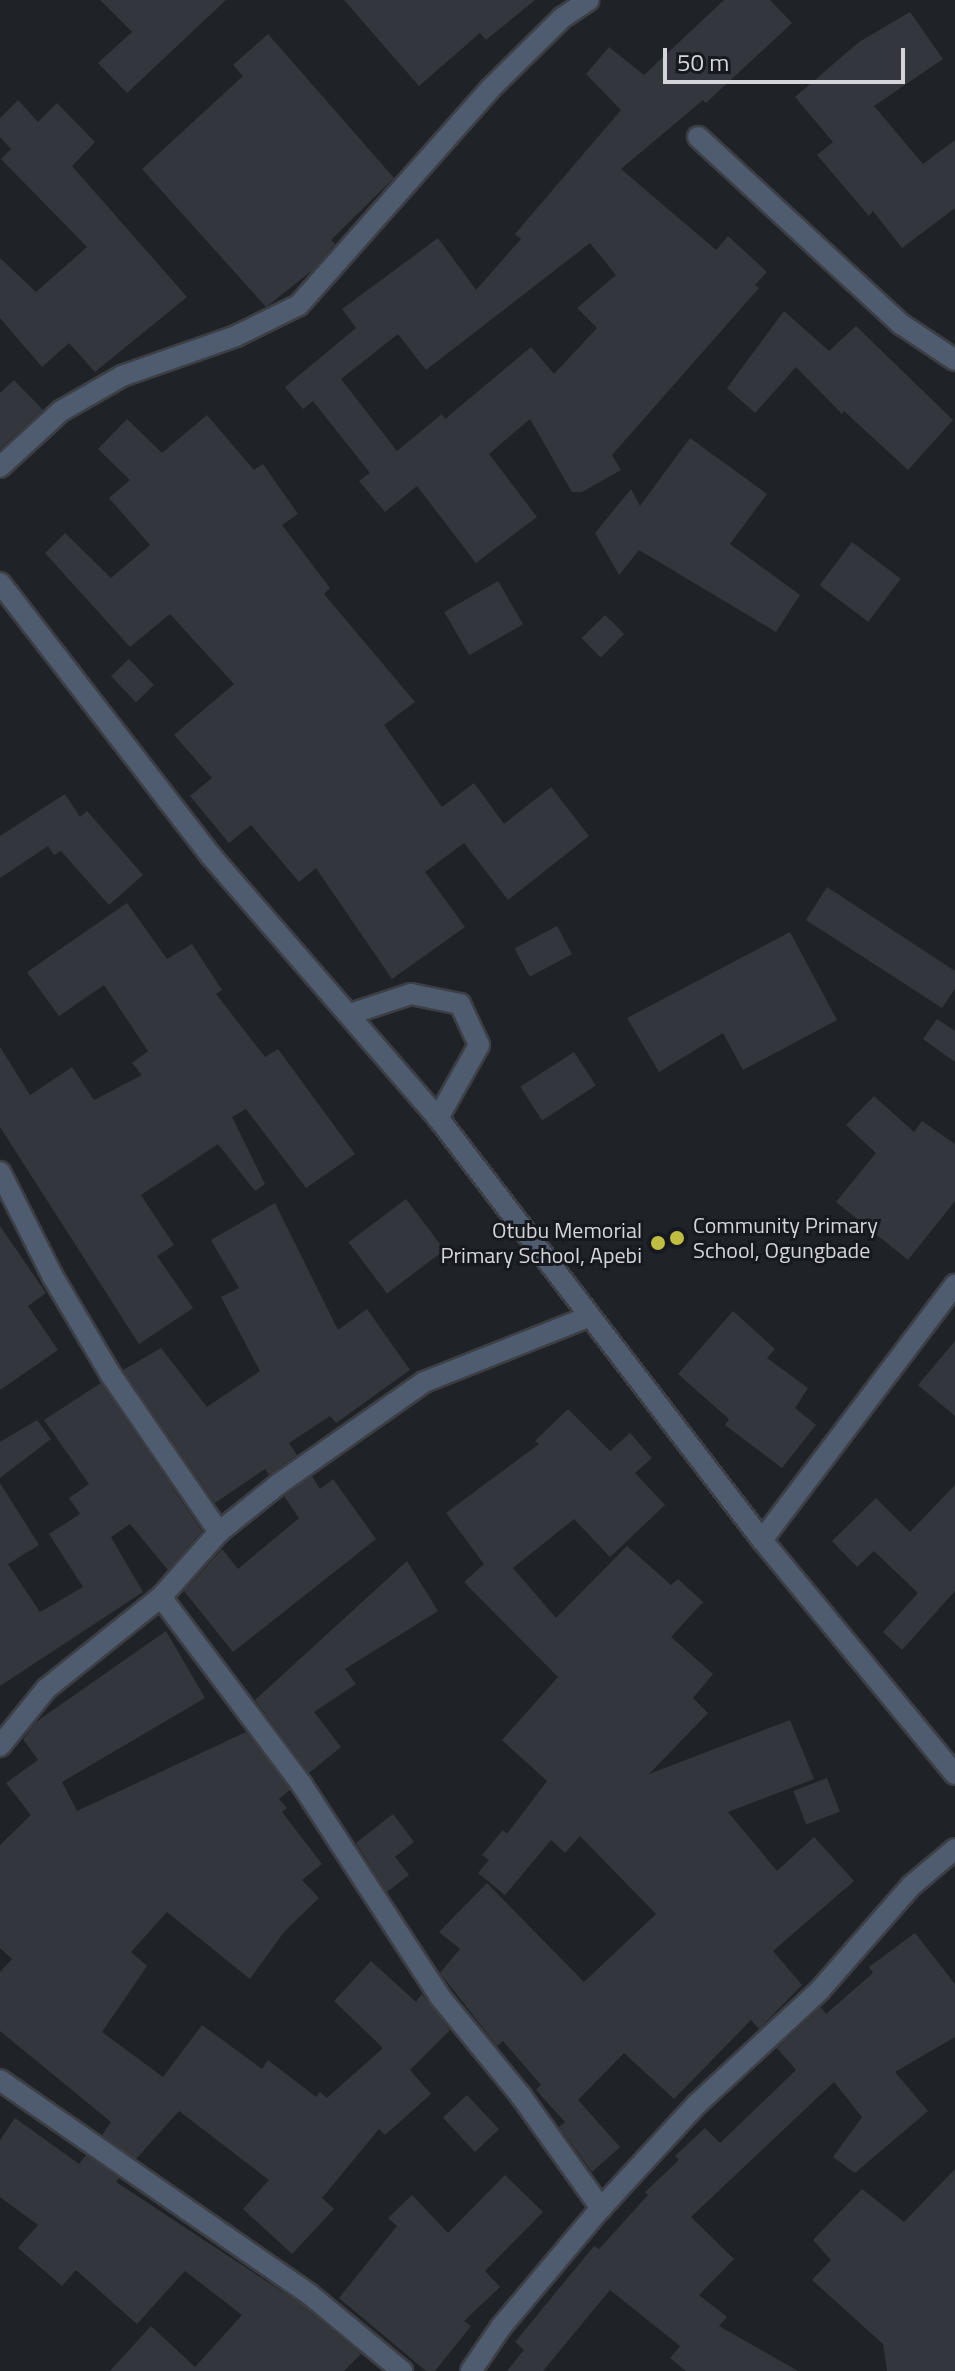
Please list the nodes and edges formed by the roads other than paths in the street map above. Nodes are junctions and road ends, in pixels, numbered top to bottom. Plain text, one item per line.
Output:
1 (589, 0) edge
2 (698, 137) dead end
3 (955, 360) edge
4 (0, 467) edge
5 (0, 583) edge
6 (350, 1014) junction
7 (438, 1118) junction
8 (0, 1172) edge
9 (955, 1285) edge
10 (588, 1317) junction
11 (219, 1532) junction
12 (762, 1540) junction
13 (161, 1597) junction
14 (0, 1746) edge
15 (955, 1774) edge
16 (955, 1849) edge
17 (0, 2080) edge
18 (601, 2208) junction
19 (402, 2371) edge
20 (471, 2371) edge

1 - 4 street
2 - 3 street
5 - 6 street
6 - 7 street
6 - 7 street
7 - 10 street
8 - 11 street
9 - 12 street
10 - 11 street
10 - 12 street
11 - 13 street
12 - 15 street
13 - 14 street
13 - 18 street
16 - 18 street
17 - 19 street
18 - 20 street

